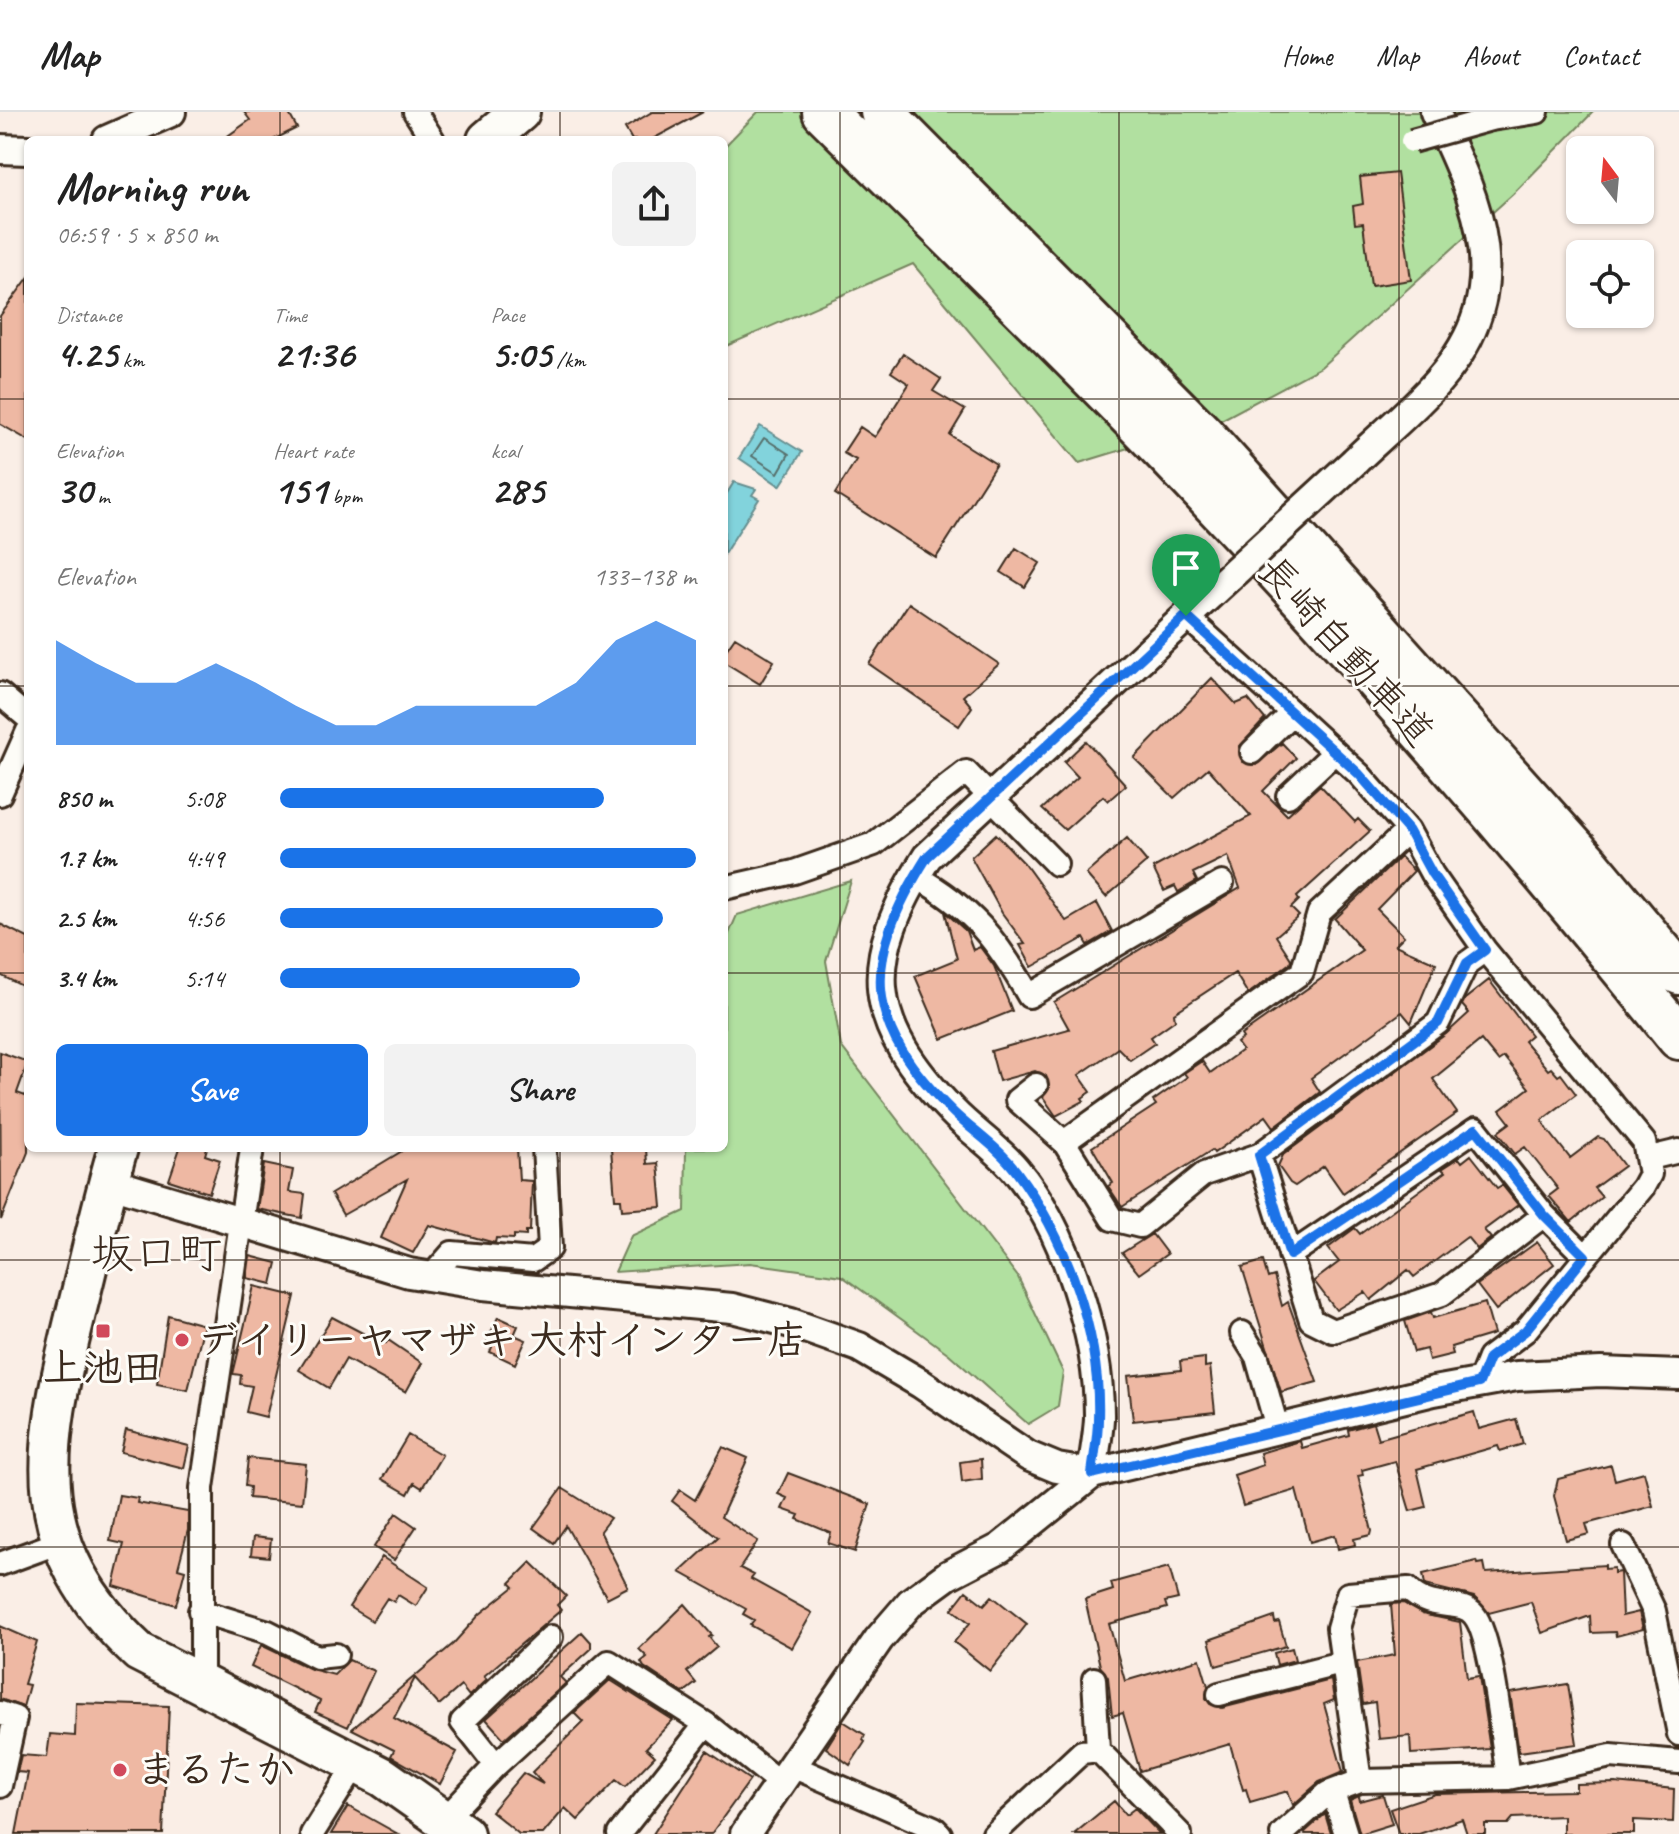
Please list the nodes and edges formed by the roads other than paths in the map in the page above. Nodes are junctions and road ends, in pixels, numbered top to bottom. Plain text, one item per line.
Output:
1 (171, 112) edge
2 (415, 112) edge
3 (520, 112) edge
4 (824, 112) edge
5 (882, 112) edge
6 (1435, 112) edge
7 (1537, 112) edge
8 (116, 136) edge
9 (430, 136) edge
10 (492, 136) edge
11 (1412, 141) dead end
12 (0, 149) edge
13 (24, 150) edge
14 (1195, 608) junction
15 (0, 694) edge
16 (1292, 713) junction
17 (24, 715) edge
18 (24, 740) edge
19 (1252, 752) dead end
20 (1335, 752) junction
21 (0, 794) edge
22 (992, 795) junction
23 (1288, 796) dead end
24 (1408, 830) junction
25 (1056, 864) dead end
26 (915, 876) junction
27 (1222, 883) dead end
28 (728, 887) edge
29 (1485, 950) junction
30 (1679, 973) edge
31 (1679, 1038) edge
32 (1036, 1085) dead end
33 (1064, 1142) junction
34 (250, 1152) edge
35 (544, 1152) edge
36 (1678, 1152) edge
37 (1259, 1155) junction
38 (1650, 1158) junction
39 (113, 1165) edge
40 (1544, 1215) junction
41 (243, 1221) junction
42 (1290, 1255) junction
43 (1585, 1256) junction
44 (431, 1277) junction
45 (1242, 1333) dead end
46 (1679, 1375) edge
47 (1479, 1383) junction
48 (1278, 1431) junction
49 (1092, 1474) junction
50 (60, 1542) junction
51 (1623, 1545) dead end
52 (0, 1564) edge
53 (200, 1611) junction
54 (551, 1637) dead end
55 (336, 1655) dead end
56 (1341, 1663) junction
57 (1094, 1679) dead end
58 (202, 1686) junction
59 (1219, 1694) dead end
60 (0, 1713) edge
61 (706, 1724) junction
62 (1679, 1734) edge
63 (1098, 1750) junction
64 (1679, 1762) edge
65 (356, 1764) junction
66 (496, 1765) junction
67 (786, 1775) junction
68 (1508, 1778) junction
69 (1360, 1781) junction
70 (0, 1786) edge
71 (1333, 1792) junction
72 (458, 1830) edge
73 (312, 1834) edge
74 (619, 1834) edge
75 (745, 1834) edge
76 (940, 1834) edge
77 (994, 1834) edge
78 (1180, 1834) edge
79 (1282, 1834) edge
80 (1346, 1834) edge

1 - 8 street
2 - 9 street
3 - 10 highway
4 - 31 highway, 長崎自動車道
5 - 30 highway, 長崎自動車道
6 - 14 street, bridge
7 - 11 street, bridge
12 - 13 street
14 - 16 street
14 - 22 street
15 - 17 street
16 - 19 street
16 - 20 street
18 - 21 street
20 - 23 street
20 - 24 street
22 - 25 street
22 - 26 street
22 - 28 street
24 - 29 street
24 - 33 street
26 - 27 street
26 - 49 street
29 - 37 street
29 - 38 street
32 - 33 street
33 - 37 street
34 - 41 street
35 - 44 street
36 - 38 street
37 - 42 street
38 - 43 street
39 - 41 street
39 - 50 highway
40 - 42 street
40 - 42 street
40 - 43 street
41 - 44 street
41 - 53 street
43 - 47 street
44 - 49 street
45 - 48 street
46 - 47 street
47 - 48 street
48 - 49 street
49 - 67 street
50 - 52 street
50 - 58 highway
51 - 62 street
53 - 55 street
53 - 58 street
54 - 66 street
56 - 59 street
56 - 68 street
56 - 69 street
57 - 63 street
58 - 65 highway
60 - 70 street
61 - 66 street
61 - 67 street
61 - 74 street
63 - 77 street
63 - 78 street
64 - 68 street
65 - 72 highway
65 - 73 street
66 - 72 street
67 - 75 street
67 - 76 street
68 - 69 street
69 - 71 street
71 - 79 street
71 - 80 street

